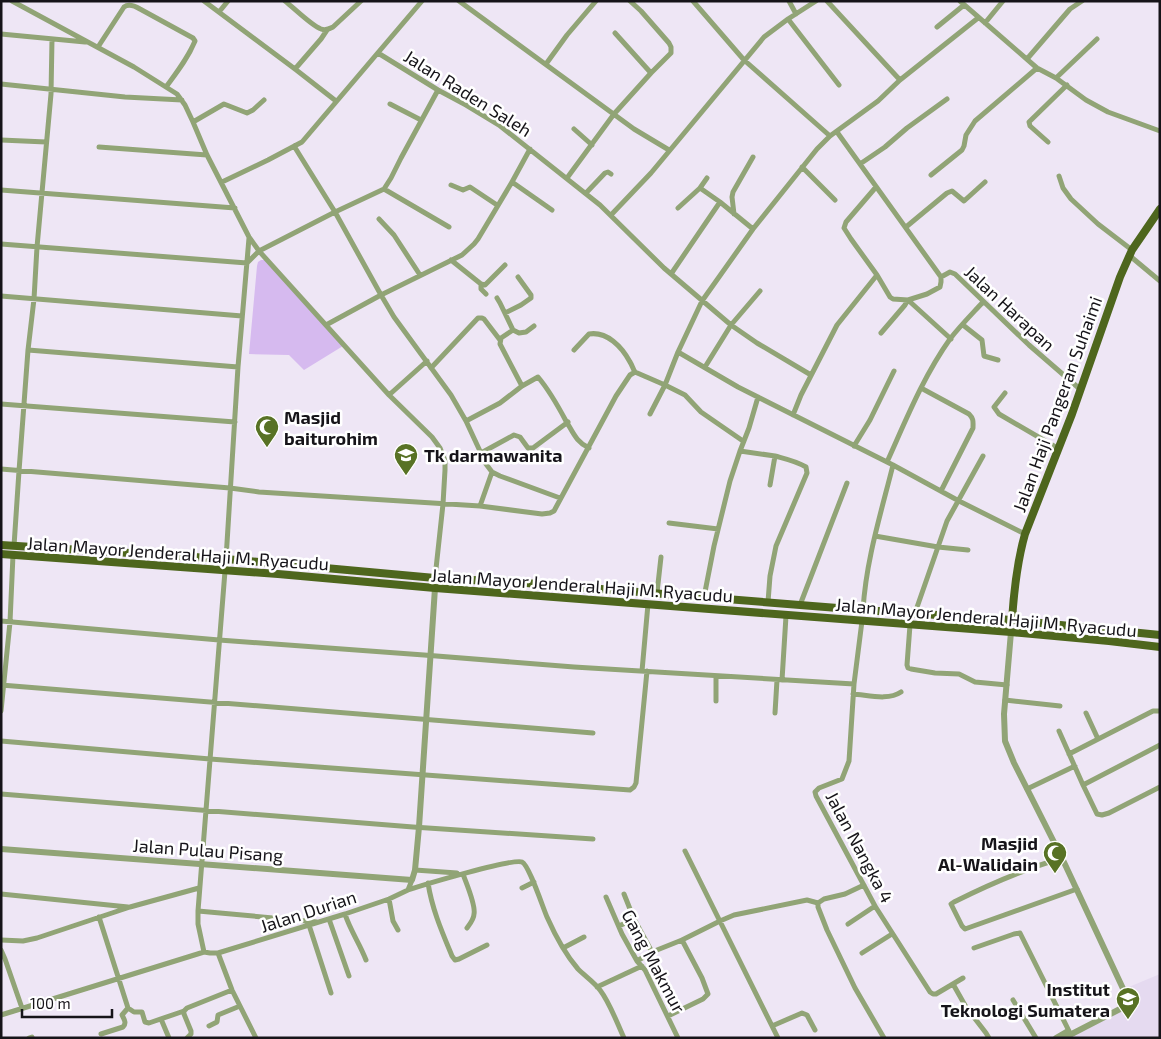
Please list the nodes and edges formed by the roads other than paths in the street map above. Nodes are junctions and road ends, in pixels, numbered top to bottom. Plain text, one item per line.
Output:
1 (12, 1) edge
2 (204, 1) edge
3 (228, 1) edge
4 (285, 1) edge
5 (361, 1) edge
6 (422, 1) edge
7 (459, 1) edge
8 (596, 1) edge
9 (630, 1) edge
10 (693, 1) edge
11 (789, 1) edge
12 (816, 1) edge
13 (828, 1) edge
14 (1003, 1) edge
15 (1082, 1) edge
16 (125, 3) edge
17 (962, 3) edge
18 (219, 12) junction
19 (796, 14) junction
20 (978, 18) junction
21 (788, 19) junction
22 (985, 23) junction
23 (937, 27) dead end
24 (327, 30) junction
25 (615, 33) dead end
26 (1, 34) edge
27 (52, 38) junction
28 (1097, 38) dead end
29 (89, 42) junction
30 (98, 47) junction
31 (378, 53) junction
32 (1028, 59) junction
33 (744, 60) junction
34 (546, 64) junction
35 (1038, 68) junction
36 (295, 69) junction
37 (651, 73) junction
38 (1056, 78) junction
39 (900, 80) junction
40 (1, 84) edge
41 (839, 85) dead end
42 (1067, 85) junction
43 (166, 87) junction
44 (51, 90) junction
45 (438, 90) junction
46 (948, 99) dead end
47 (182, 100) junction
48 (264, 100) dead end
49 (336, 101) junction
50 (390, 104) dead end
51 (614, 114) junction
52 (421, 120) junction
53 (193, 122) junction
54 (574, 128) dead end
55 (1160, 130) edge
56 (836, 132) junction
57 (830, 136) junction
58 (1, 140) edge
59 (46, 142) junction
60 (1048, 142) dead end
61 (592, 145) junction
62 (294, 146) junction
63 (99, 147) dead end
64 (530, 149) junction
65 (669, 150) junction
66 (207, 155) junction
67 (753, 158) dead end
68 (860, 164) junction
69 (802, 167) junction
70 (611, 174) dead end
71 (931, 176) dead end
72 (1059, 176) dead end
73 (567, 178) junction
74 (707, 178) dead end
75 (222, 182) junction
76 (512, 182) junction
77 (985, 182) dead end
78 (451, 185) dead end
79 (876, 187) junction
80 (700, 188) junction
81 (384, 189) junction
82 (1, 190) edge
83 (42, 193) junction
84 (586, 193) junction
85 (836, 200) dead end
86 (720, 202) junction
87 (497, 205) junction
88 (235, 208) junction
89 (678, 208) dead end
90 (1160, 209) edge
91 (552, 210) dead end
92 (335, 212) junction
93 (734, 214) junction
94 (611, 215) junction
95 (379, 219) dead end
96 (449, 227) dead end
97 (906, 227) junction
98 (753, 230) junction
99 (249, 238) junction
100 (1, 244) edge
101 (37, 247) junction
102 (259, 251) junction
103 (1131, 253) junction
104 (451, 260) junction
105 (247, 263) junction
106 (505, 265) dead end
107 (671, 274) junction
108 (420, 275) junction
109 (877, 275) junction
110 (518, 277) dead end
111 (941, 277) junction
112 (1160, 281) edge
113 (481, 284) junction
114 (760, 291) dead end
115 (486, 294) dead end
116 (381, 295) junction
117 (1, 296) edge
118 (497, 298) dead end
119 (34, 299) junction
120 (908, 300) junction
121 (702, 301) junction
122 (983, 302) junction
123 (505, 313) junction
124 (242, 316) junction
125 (963, 324) junction
126 (326, 325) junction
127 (731, 325) junction
128 (534, 326) dead end
129 (513, 330) junction
130 (881, 333) dead end
131 (951, 339) junction
132 (500, 340) junction
133 (28, 350) junction
134 (574, 350) dead end
135 (678, 352) junction
136 (998, 360) dead end
137 (427, 361) junction
138 (238, 367) junction
139 (704, 367) junction
140 (432, 368) junction
141 (894, 371) dead end
142 (635, 372) junction
143 (811, 375) junction
144 (665, 385) junction
145 (522, 386) junction
146 (921, 388) junction
147 (1081, 390) junction
148 (1004, 393) dead end
149 (389, 395) junction
150 (758, 397) junction
151 (1, 404) edge
152 (24, 405) junction
153 (650, 414) dead end
154 (793, 415) junction
155 (466, 421) junction
156 (235, 422) junction
157 (568, 422) junction
158 (743, 441) junction
159 (854, 446) junction
160 (589, 448) junction
161 (1059, 448) junction
162 (740, 451) junction
163 (481, 453) junction
164 (775, 456) junction
165 (983, 456) dead end
166 (890, 463) junction
167 (1, 469) edge
168 (18, 470) junction
169 (492, 472) junction
170 (848, 483) dead end
171 (770, 485) dead end
172 (230, 488) junction
173 (941, 491) junction
174 (560, 498) junction
175 (959, 501) junction
176 (443, 504) junction
177 (480, 506) junction
178 (669, 523) dead end
179 (718, 529) junction
180 (1025, 534) junction
181 (874, 536) junction
182 (1, 545) edge
183 (14, 546) junction
184 (938, 547) junction
185 (968, 550) dead end
186 (1, 554) edge
187 (13, 555) junction
188 (661, 557) dead end
189 (226, 559) junction
190 (316, 566) junction
191 (336, 569) junction
192 (225, 571) junction
193 (315, 578) junction
194 (435, 578) junction
195 (335, 580) junction
196 (435, 588) junction
197 (657, 593) junction
198 (704, 597) junction
199 (724, 599) junction
200 (749, 601) junction
201 (768, 602) junction
202 (648, 604) junction
203 (800, 605) junction
204 (863, 610) junction
205 (742, 612) junction
206 (762, 614) junction
207 (915, 614) junction
208 (786, 616) junction
209 (1012, 620) junction
210 (1, 621) edge
211 (862, 621) junction
212 (10, 622) junction
213 (910, 625) junction
214 (1011, 632) junction
215 (1140, 632) junction
216 (1160, 635) edge
217 (219, 640) junction
218 (1139, 644) junction
219 (1160, 647) edge
220 (430, 655) junction
221 (644, 671) junction
222 (716, 676) junction
223 (780, 680) junction
224 (854, 684) junction
225 (1007, 685) junction
226 (2, 686) edge
227 (901, 692) dead end
228 (853, 694) junction
229 (716, 700) dead end
230 (1005, 700) junction
231 (214, 703) junction
232 (1060, 706) dead end
233 (1, 710) edge
234 (1160, 711) edge
235 (775, 713) dead end
236 (1086, 713) dead end
237 (425, 720) junction
238 (1059, 731) dead end
239 (593, 733) dead end
240 (1098, 739) junction
241 (1, 741) edge
242 (1160, 745) edge
243 (1069, 754) junction
244 (210, 759) junction
245 (1075, 766) junction
246 (423, 775) junction
247 (1083, 785) junction
248 (1160, 787) edge
249 (1027, 789) junction
250 (1, 794) edge
251 (206, 811) junction
252 (419, 828) junction
253 (593, 839) dead end
254 (1, 849) edge
255 (685, 851) dead end
256 (1062, 858) junction
257 (201, 864) junction
258 (415, 870) junction
259 (462, 874) junction
260 (412, 880) junction
261 (534, 882) junction
262 (428, 883) junction
263 (864, 885) junction
264 (199, 888) junction
265 (522, 888) dead end
266 (1077, 889) junction
267 (408, 890) junction
268 (1, 894) edge
269 (624, 894) dead end
270 (606, 898) dead end
271 (389, 899) junction
272 (818, 903) junction
273 (875, 906) junction
274 (130, 907) junction
275 (198, 911) junction
276 (345, 914) junction
277 (99, 917) junction
278 (329, 919) junction
279 (634, 919) junction
280 (720, 921) junction
281 (320, 922) junction
282 (848, 924) dead end
283 (309, 925) junction
284 (619, 926) junction
285 (467, 928) dead end
286 (398, 930) dead end
287 (892, 934) junction
288 (584, 938) dead end
289 (1, 940) edge
290 (682, 940) junction
291 (487, 944) dead end
292 (563, 948) junction
293 (974, 948) dead end
294 (1, 950) edge
295 (204, 952) junction
296 (652, 952) junction
297 (218, 953) junction
298 (862, 953) dead end
299 (366, 960) dead end
300 (637, 961) junction
301 (642, 966) junction
302 (349, 976) dead end
303 (118, 978) junction
304 (963, 978) dead end
305 (953, 984) junction
306 (597, 987) junction
307 (232, 990) junction
308 (331, 993) dead end
309 (1013, 1000) dead end
310 (1124, 1004) junction
311 (240, 1006) junction
312 (22, 1008) junction
313 (128, 1008) junction
314 (184, 1011) junction
315 (1, 1015) edge
316 (668, 1016) junction
317 (161, 1019) junction
318 (208, 1026) dead end
319 (772, 1026) junction
320 (816, 1030) dead end
321 (1069, 1031) junction
322 (101, 1034) dead end
323 (623, 1037) edge
324 (169, 1038) edge
325 (187, 1038) edge
326 (256, 1038) edge
327 (678, 1038) edge
328 (778, 1038) edge
329 (884, 1038) edge
330 (989, 1038) edge
331 (1036, 1038) edge
332 (1056, 1038) edge
333 (1064, 1038) edge

1 - 29 street
2 - 18 street
3 - 18 street
4 - 24 street
5 - 24 street
6 - 31 street
7 - 34 street
8 - 34 street
9 - 37 street
10 - 33 street
11 - 19 street
12 - 19 street
13 - 39 street
14 - 22 street
15 - 32 street
16 - 30 street
16 - 43 street
17 - 20 street
17 - 23 street
18 - 36 street
19 - 21 street
20 - 22 street
20 - 39 street
21 - 33 street
21 - 41 street
22 - 32 street
24 - 36 street
25 - 37 street
26 - 27 street
27 - 29 street
27 - 44 street
28 - 38 street
29 - 30 street
30 - 43 street
31 - 45 street, Jalan Raden Saleh
31 - 49 street
32 - 35 street
33 - 57 street
33 - 65 street
34 - 51 street
35 - 38 street
35 - 71 street
36 - 49 street
37 - 51 street
38 - 42 street
39 - 56 street
40 - 44 street
42 - 55 street
42 - 60 street
43 - 47 street
44 - 47 street
44 - 59 street
45 - 52 street
45 - 64 street, Jalan Raden Saleh
46 - 68 street
47 - 53 street
48 - 53 street
49 - 62 street
50 - 52 street
51 - 61 street
51 - 65 street
52 - 81 street
53 - 66 street
54 - 61 street
56 - 57 street
56 - 68 street, Jalan Harapan
57 - 69 street
58 - 59 street
59 - 83 street
61 - 73 street
62 - 75 street
62 - 92 street
63 - 66 street
64 - 73 street, Jalan Raden Saleh
64 - 76 street
65 - 94 street
66 - 75 street
67 - 93 street
68 - 79 street, Jalan Harapan
69 - 85 street
69 - 98 street
70 - 84 street
72 - 103 street
73 - 84 street, Jalan Raden Saleh
74 - 80 street
75 - 88 street
76 - 87 street
76 - 91 street
77 - 97 street
78 - 87 street
79 - 97 street, Jalan Harapan
79 - 109 street
80 - 86 street
80 - 89 street
81 - 92 street
81 - 96 street
82 - 83 street
83 - 88 street
83 - 101 street
84 - 94 street, Jalan Raden Saleh
86 - 93 street
86 - 107 street
87 - 104 street
88 - 99 street
90 - 103 main road, Jalan Haji Pangeran Suhaimi
92 - 102 street
92 - 116 street
93 - 98 street
94 - 107 street, Jalan Raden Saleh
95 - 108 street
97 - 111 street, Jalan Harapan
98 - 121 street
99 - 102 street
99 - 105 street
100 - 101 street
101 - 105 street
101 - 119 street
102 - 105 street
102 - 126 street
103 - 112 street
103 - 147 main road, Jalan Haji Pangeran Suhaimi
104 - 108 street
104 - 113 street
105 - 124 street
106 - 113 street
107 - 121 street, Jalan Raden Saleh
108 - 116 street
109 - 120 street
109 - 143 street
110 - 123 street
111 - 120 street
111 - 122 street, Jalan Harapan
113 - 115 street
114 - 127 street
116 - 126 street
116 - 137 street
117 - 119 street
118 - 123 street
119 - 124 street
119 - 133 street
120 - 130 street
120 - 131 street
121 - 127 street, Jalan Raden Saleh
121 - 135 street
122 - 125 street
122 - 147 street, Jalan Harapan
123 - 129 street
124 - 138 street
125 - 131 street
125 - 136 street
126 - 149 street
127 - 139 street
127 - 143 street, Jalan Raden Saleh
128 - 129 street
129 - 132 street
131 - 146 street
132 - 140 street
132 - 145 street
133 - 138 street
133 - 152 street
134 - 142 street
135 - 139 street
135 - 144 street
137 - 140 street
137 - 149 street
138 - 156 street
139 - 150 street
140 - 155 street
141 - 159 street
142 - 144 street
142 - 160 street
143 - 154 street
144 - 153 street
144 - 158 street
145 - 155 street
145 - 157 street
146 - 166 street
146 - 173 street
147 - 161 main road, Jalan Haji Pangeran Suhaimi
148 - 161 street
149 - 176 street
150 - 154 street
150 - 158 street
151 - 152 street
152 - 156 street
152 - 168 street
154 - 159 street
155 - 163 street
156 - 172 street
157 - 160 street
157 - 163 street
158 - 162 street
159 - 166 street
160 - 174 street
161 - 180 main road, Jalan Haji Pangeran Suhaimi
162 - 164 street
162 - 179 street
163 - 169 street
164 - 171 street
164 - 201 street
165 - 175 street
166 - 173 street
166 - 181 street
167 - 168 street
168 - 172 street
168 - 183 street
169 - 174 street
169 - 177 street
170 - 203 street
172 - 176 street
172 - 189 street
173 - 175 street
174 - 177 street
175 - 180 street
175 - 184 street
176 - 177 street
176 - 194 street
178 - 179 street
179 - 198 street
180 - 209 main road, Jalan Haji Pangeran Suhaimi
181 - 184 street
181 - 204 street
182 - 183 main road, Jalan Mayor Jenderal Haji M. Ryacudu
183 - 189 main road, Jalan Mayor Jenderal Haji M. Ryacudu
184 - 185 street
184 - 207 street
186 - 187 main road, Jalan Mayor Jenderal Haji M. Ryacudu
187 - 192 main road, Jalan Mayor Jenderal Haji M. Ryacudu
187 - 212 street
188 - 197 street
189 - 190 main road, Jalan Mayor Jenderal Haji M. Ryacudu
190 - 191 main road, Jalan Mayor Jenderal Haji M. Ryacudu
190 - 193 main road
191 - 194 main road, Jalan Mayor Jenderal Haji M. Ryacudu
191 - 195 main road
192 - 193 main road, Jalan Mayor Jenderal Haji M. Ryacudu
192 - 217 street
193 - 195 main road, Jalan Mayor Jenderal Haji M. Ryacudu
194 - 197 main road, Jalan Mayor Jenderal Haji M. Ryacudu
195 - 196 main road, Jalan Mayor Jenderal Haji M. Ryacudu
196 - 202 main road, Jalan Mayor Jenderal Haji M. Ryacudu
196 - 220 street
197 - 198 main road, Jalan Mayor Jenderal Haji M. Ryacudu
198 - 199 main road, Jalan Mayor Jenderal Haji M. Ryacudu
199 - 200 main road, Jalan Mayor Jenderal Haji M. Ryacudu
199 - 205 main road
200 - 201 main road, Jalan Mayor Jenderal Haji M. Ryacudu
200 - 206 main road
201 - 203 main road, Jalan Mayor Jenderal Haji M. Ryacudu
202 - 205 main road, Jalan Mayor Jenderal Haji M. Ryacudu
202 - 221 street
203 - 204 main road, Jalan Mayor Jenderal Haji M. Ryacudu
204 - 207 main road, Jalan Mayor Jenderal Haji M. Ryacudu
205 - 206 main road, Jalan Mayor Jenderal Haji M. Ryacudu
206 - 208 main road, Jalan Mayor Jenderal Haji M. Ryacudu
207 - 209 main road, Jalan Mayor Jenderal Haji M. Ryacudu
208 - 211 main road, Jalan Mayor Jenderal Haji M. Ryacudu
208 - 223 street
209 - 215 main road, Jalan Mayor Jenderal Haji M. Ryacudu
210 - 212 street
211 - 213 main road, Jalan Mayor Jenderal Haji M. Ryacudu
211 - 224 street, Jalan Nangka 4
212 - 217 street
212 - 226 street
213 - 214 main road, Jalan Mayor Jenderal Haji M. Ryacudu
213 - 225 street
214 - 218 main road, Jalan Mayor Jenderal Haji M. Ryacudu
214 - 225 street
215 - 216 main road, Jalan Mayor Jenderal Haji M. Ryacudu
215 - 218 main road
217 - 220 street
217 - 231 street
218 - 219 main road, Jalan Mayor Jenderal Haji M. Ryacudu
220 - 221 street
220 - 237 street
221 - 222 street
221 - 246 street
222 - 223 street
222 - 229 street
223 - 224 street
223 - 235 street
224 - 228 street, Jalan Nangka 4
225 - 230 street
226 - 231 street
226 - 233 street
227 - 228 street
228 - 263 street, Jalan Nangka 4
230 - 232 street
230 - 249 street
231 - 237 street
231 - 244 street
234 - 240 street
236 - 240 street
237 - 239 street
237 - 246 street
238 - 243 street
240 - 243 street
241 - 244 street
242 - 247 street
243 - 245 street
244 - 246 street
244 - 251 street
245 - 247 street
245 - 249 street
246 - 252 street
247 - 248 street
249 - 256 street
250 - 251 street
251 - 252 street
251 - 257 street
252 - 253 street
252 - 258 street
254 - 257 street, Jalan Pulau Pisang
255 - 280 street
256 - 266 street
256 - 266 street
257 - 260 street, Jalan Pulau Pisang
257 - 264 street
258 - 259 street
258 - 260 street
259 - 261 street, Jalan Durian
259 - 262 street, Jalan Durian
259 - 285 street
260 - 267 street
261 - 265 street
261 - 292 street
262 - 267 street, Jalan Durian
262 - 291 street
263 - 272 street
263 - 273 street, Jalan Nangka 4
264 - 274 street
264 - 275 street
266 - 310 street
267 - 271 street, Jalan Durian
268 - 274 street
269 - 279 street
270 - 284 street, Gang Makmur
271 - 276 street, Jalan Durian
271 - 286 street
272 - 280 street
272 - 329 street
273 - 282 street
273 - 287 street, Jalan Nangka 4
274 - 277 street
275 - 281 street
275 - 295 street
276 - 278 street, Jalan Durian
276 - 299 street
277 - 289 street
277 - 303 street
278 - 281 street, Jalan Durian
278 - 302 street
279 - 284 street
279 - 296 street
280 - 290 street
280 - 319 street
281 - 283 street, Jalan Durian
283 - 297 street, Jalan Durian
283 - 308 street
284 - 300 street, Gang Makmur
287 - 298 street
287 - 305 street, Jalan Nangka 4
288 - 292 street
290 - 296 street
290 - 316 street
292 - 306 street
293 - 321 street
294 - 312 street
295 - 297 street, Jalan Durian
295 - 303 street
296 - 300 street
297 - 307 street
300 - 301 street, Gang Makmur
301 - 306 street
301 - 316 street, Gang Makmur
303 - 312 street
303 - 313 street
304 - 305 street, Jalan Nangka 4
305 - 330 street
306 - 323 street
307 - 311 street
307 - 314 street
309 - 331 street
310 - 321 street
310 - 333 street
311 - 318 street
311 - 326 street
312 - 315 street
313 - 317 street
313 - 322 street
314 - 317 street
314 - 325 street
316 - 327 street, Gang Makmur
317 - 324 street
319 - 320 street
319 - 328 street
321 - 332 street

